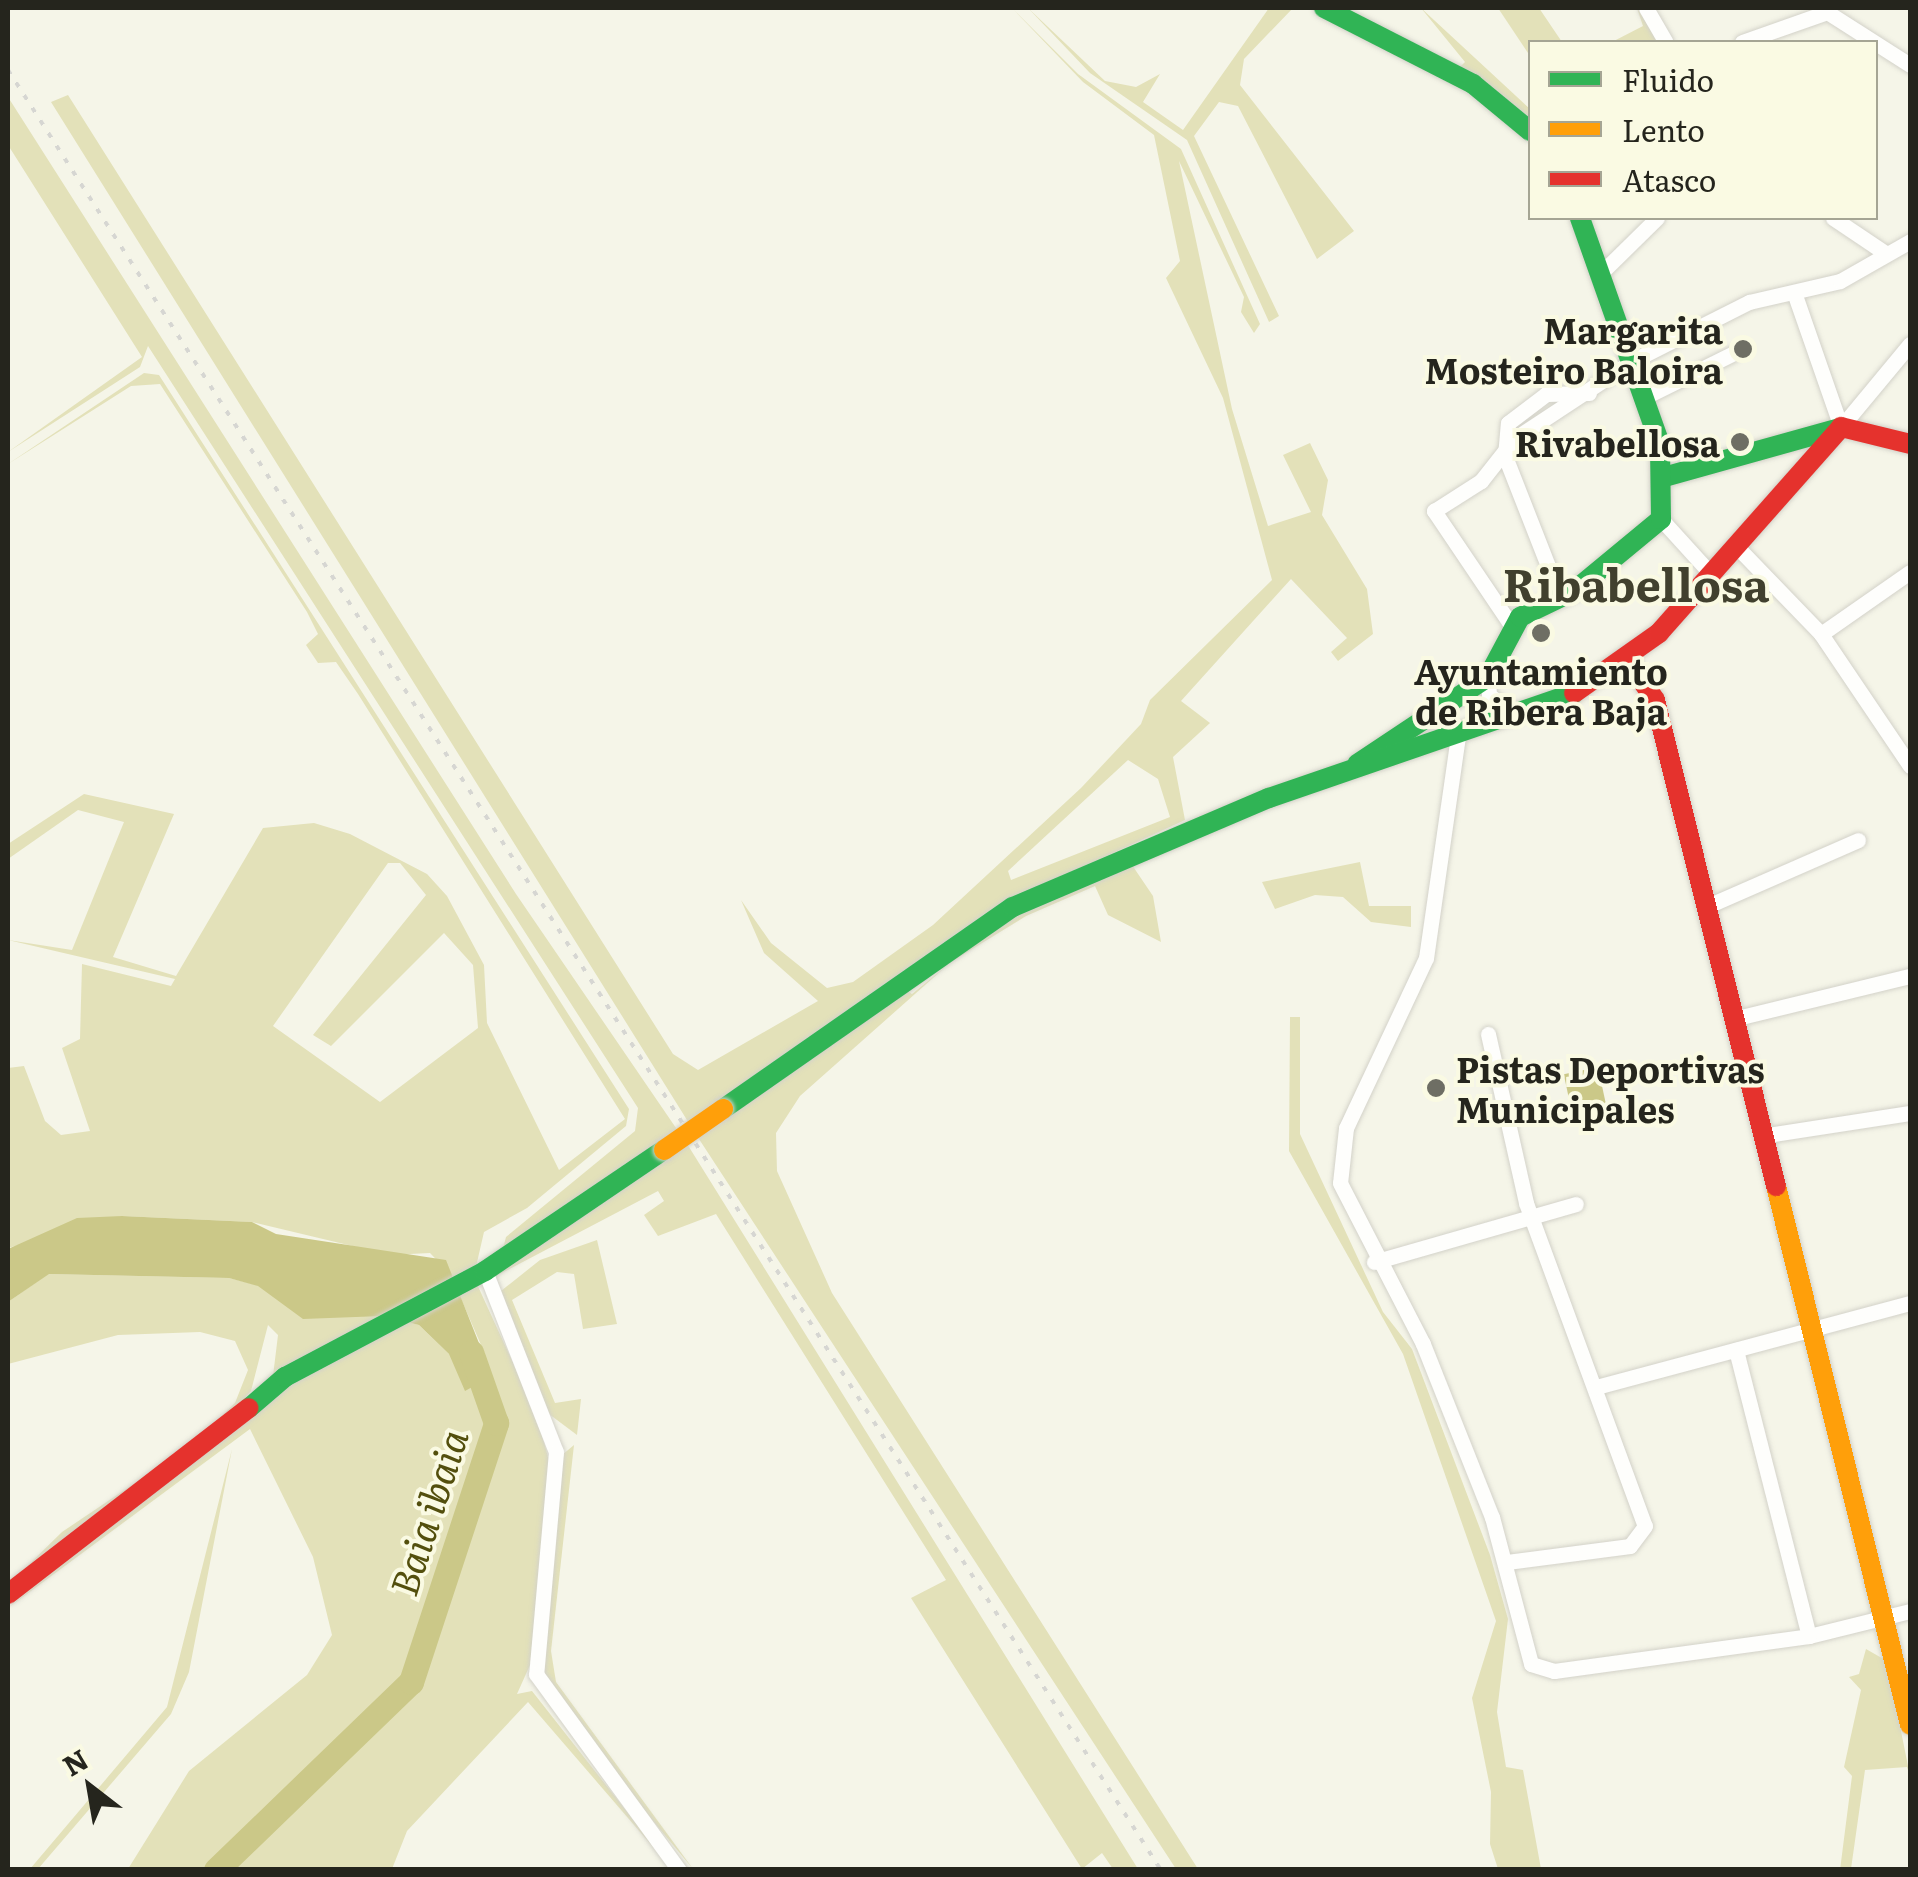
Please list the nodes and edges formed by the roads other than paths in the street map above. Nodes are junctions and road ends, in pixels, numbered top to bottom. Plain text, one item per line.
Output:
1 (1324, 8) edge
2 (1646, 8) edge
3 (1665, 40) edge
4 (1748, 40) edge
5 (1871, 40) edge
6 (1878, 45) edge
7 (1910, 65) edge
8 (1523, 123) edge
9 (1581, 220) edge
10 (1655, 220) edge
11 (1836, 220) edge
12 (1910, 241) edge
13 (1885, 253) junction
14 (1602, 272) junction
15 (1796, 298) junction
16 (1910, 344) edge
17 (1732, 354) dead end
18 (1634, 360) junction
19 (1646, 396) junction
20 (1840, 427) junction
21 (1910, 444) edge
22 (1505, 456) junction
23 (1664, 477) junction
24 (1661, 519) junction
25 (1738, 549) junction
26 (1910, 572) edge
27 (1712, 574) junction
28 (1559, 594) junction
29 (1511, 626) junction
30 (1821, 634) junction
31 (1626, 657) junction
32 (1488, 676) junction
33 (1514, 713) junction
34 (1458, 736) junction
35 (1910, 766) edge
36 (1330, 782) junction
37 (1858, 840) dead end
38 (1705, 907) junction
39 (1910, 976) edge
40 (1733, 1019) junction
41 (1488, 1034) dead end
42 (1910, 1114) edge
43 (1761, 1136) junction
44 (1576, 1204) dead end
45 (1532, 1216) junction
46 (1374, 1262) junction
47 (485, 1271) junction
48 (1910, 1304) edge
49 (1811, 1330) junction
50 (1736, 1350) junction
51 (1596, 1387) junction
52 (1507, 1562) junction
53 (8, 1594) edge
54 (1910, 1611) edge
55 (1884, 1618) junction
56 (1809, 1636) junction
57 (1910, 1725) edge
58 (678, 1870) edge

1 - 8 street
2 - 3 street
4 - 5 street
6 - 7 street
9 - 14 street
10 - 14 street
11 - 13 street
12 - 13 street
13 - 15 street
14 - 18 street
15 - 18 street
15 - 20 street
16 - 20 street
17 - 19 street
18 - 19 street
18 - 22 street
19 - 23 street
20 - 21 street
20 - 23 street
20 - 25 street
22 - 28 street
22 - 29 street
23 - 24 street
24 - 27 street
24 - 28 street
25 - 27 street
25 - 30 street
26 - 30 street
27 - 31 street
28 - 29 street
29 - 32 street
30 - 35 street
31 - 33 street
31 - 38 street
32 - 33 street
32 - 36 street
33 - 34 street
34 - 36 street
34 - 46 street
36 - 47 street, bridge
37 - 38 street
38 - 40 street
39 - 40 street
40 - 43 street
41 - 45 street
42 - 43 street
43 - 49 street
44 - 45 street
45 - 46 street
45 - 51 street
46 - 52 street
47 - 53 street
47 - 58 street
48 - 49 street
49 - 50 street
49 - 55 street
50 - 51 street
50 - 56 street
51 - 52 street
52 - 56 street
54 - 55 street
55 - 56 street
55 - 57 street

